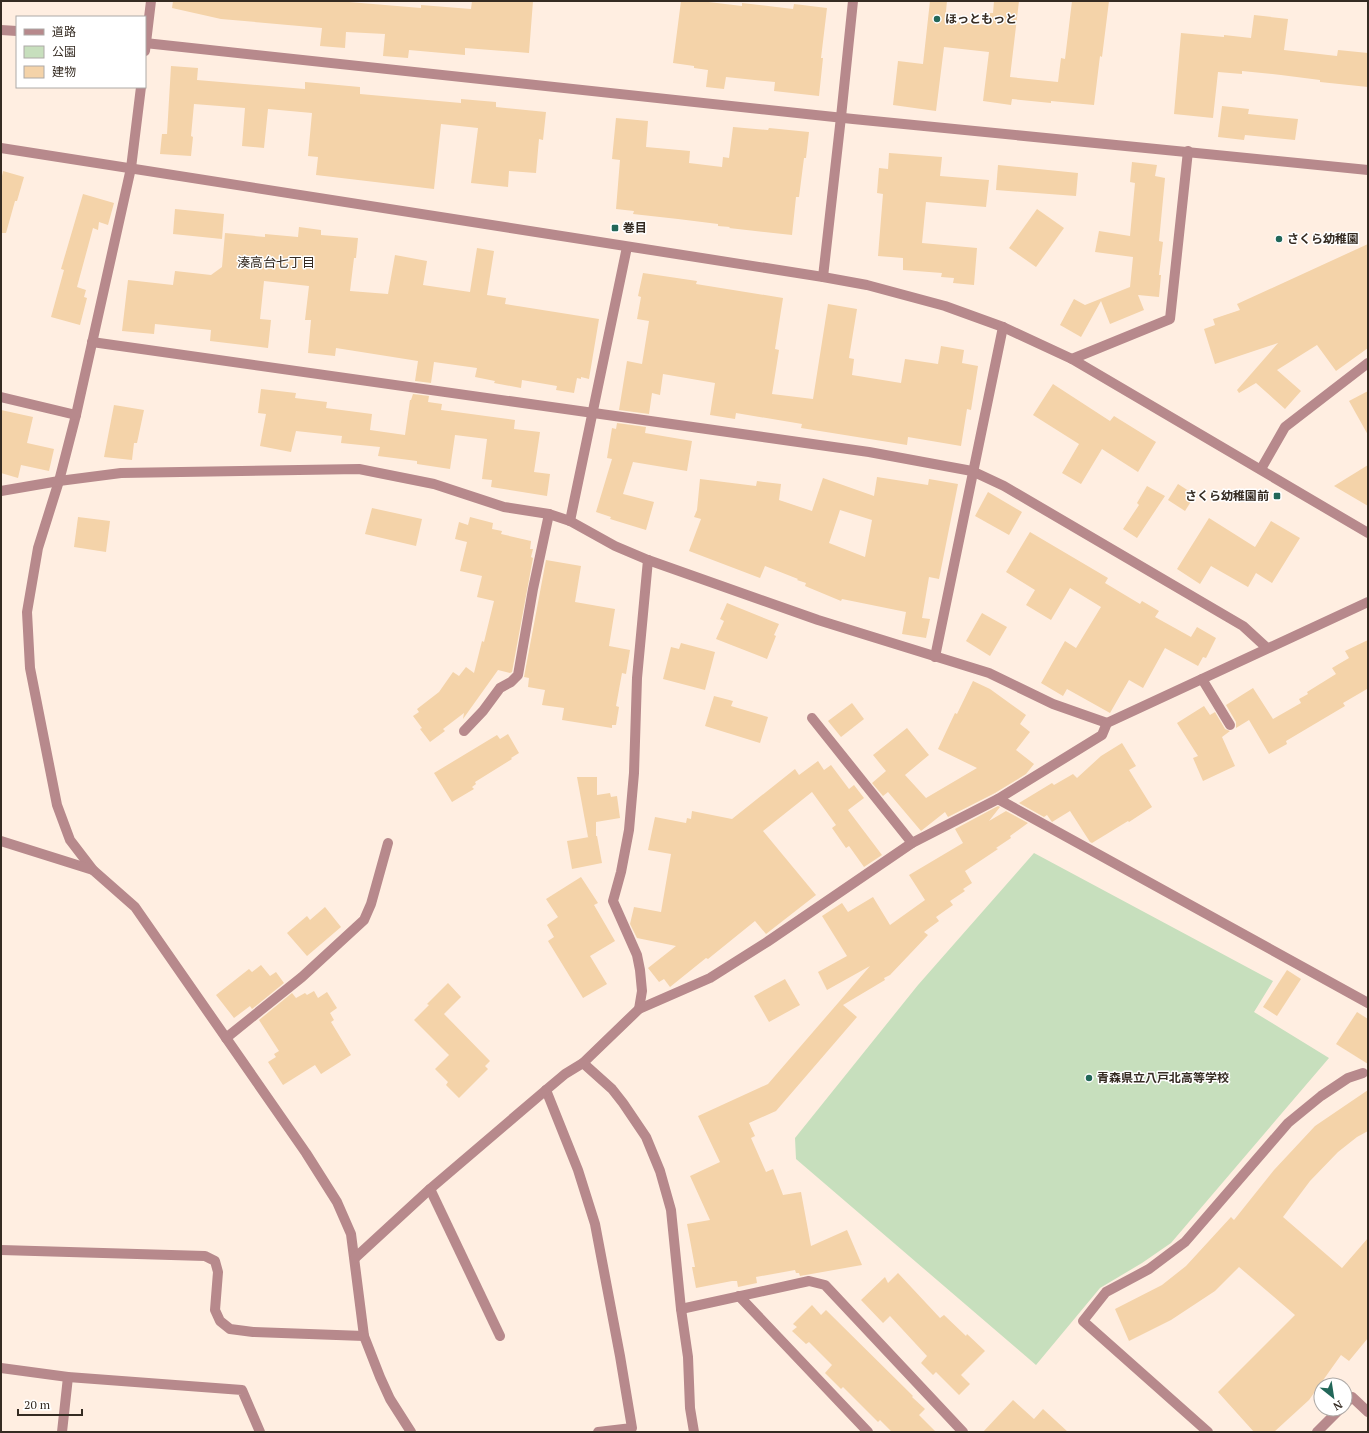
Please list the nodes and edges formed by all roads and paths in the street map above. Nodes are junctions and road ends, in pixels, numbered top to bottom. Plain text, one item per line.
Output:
1 (151, 1) edge
2 (853, 1) edge
3 (1, 30) edge
4 (16, 31) edge
5 (146, 38) edge
6 (146, 46) edge
7 (141, 88) edge
8 (841, 117) junction
9 (1, 148) edge
10 (1188, 151) junction
11 (131, 168) junction
12 (1368, 170) edge
13 (627, 247) junction
14 (823, 277) junction
15 (1003, 328) junction
16 (92, 342) junction
17 (1072, 359) junction
18 (1368, 363) edge
19 (1, 397) edge
20 (591, 413) junction
21 (76, 415) junction
22 (1261, 469) junction
23 (972, 471) junction
24 (59, 481) junction
25 (1, 491) edge
26 (548, 514) junction
27 (570, 520) junction
28 (1368, 533) edge
29 (648, 560) junction
30 (1368, 602) edge
31 (1267, 648) junction
32 (935, 657) junction
33 (1202, 679) junction
34 (812, 718) dead end
35 (1107, 723) junction
36 (1230, 725) dead end
37 (464, 731) dead end
38 (998, 799) junction
39 (1, 842) edge
40 (388, 843) dead end
41 (912, 843) junction
42 (93, 870) junction
43 (1368, 1003) edge
44 (639, 1009) junction
45 (226, 1038) junction
46 (583, 1063) junction
47 (1363, 1073) dead end
48 (546, 1090) junction
49 (430, 1189) junction
50 (1, 1250) edge
51 (355, 1258) junction
52 (739, 1296) junction
53 (681, 1310) junction
54 (364, 1336) junction
55 (500, 1336) dead end
56 (1, 1368) edge
57 (68, 1377) junction
58 (1353, 1398) edge
59 (1368, 1412) edge
60 (1332, 1417) edge
61 (257, 1431) edge
62 (62, 1432) edge
63 (411, 1432) edge
64 (598, 1432) edge
65 (694, 1432) edge
66 (868, 1432) edge
67 (963, 1432) edge
68 (1208, 1432) edge
69 (1318, 1432) edge

1 - 5 street
2 - 8 street
3 - 4 street
6 - 8 street
7 - 11 street
8 - 10 street
8 - 14 street
9 - 11 street
10 - 12 street
10 - 17 street
11 - 13 street
11 - 16 street
13 - 14 street
13 - 20 street
14 - 15 street
15 - 17 street
15 - 23 street
16 - 20 street
16 - 21 street
17 - 22 street
18 - 22 street
19 - 21 street
20 - 23 street
20 - 27 street
21 - 24 street
22 - 28 street
23 - 31 street
23 - 32 street
24 - 25 street
24 - 26 street
24 - 42 street
26 - 27 street
26 - 37 street
27 - 29 street
29 - 32 street
29 - 44 street
30 - 31 street
31 - 33 street
32 - 35 street
33 - 35 street
33 - 36 street
34 - 41 street
35 - 38 street
38 - 41 street
38 - 43 street
39 - 42 street
40 - 45 street
41 - 44 street
42 - 45 street
44 - 46 street
45 - 51 street
46 - 48 street
46 - 53 street
47 - 68 street
48 - 49 street
48 - 64 street
49 - 51 street
49 - 55 street
50 - 54 street
51 - 54 street
52 - 53 street
52 - 66 street
52 - 67 street
53 - 65 street
54 - 63 street
56 - 57 street
57 - 61 street
57 - 62 street
58 - 59 street
60 - 69 street

